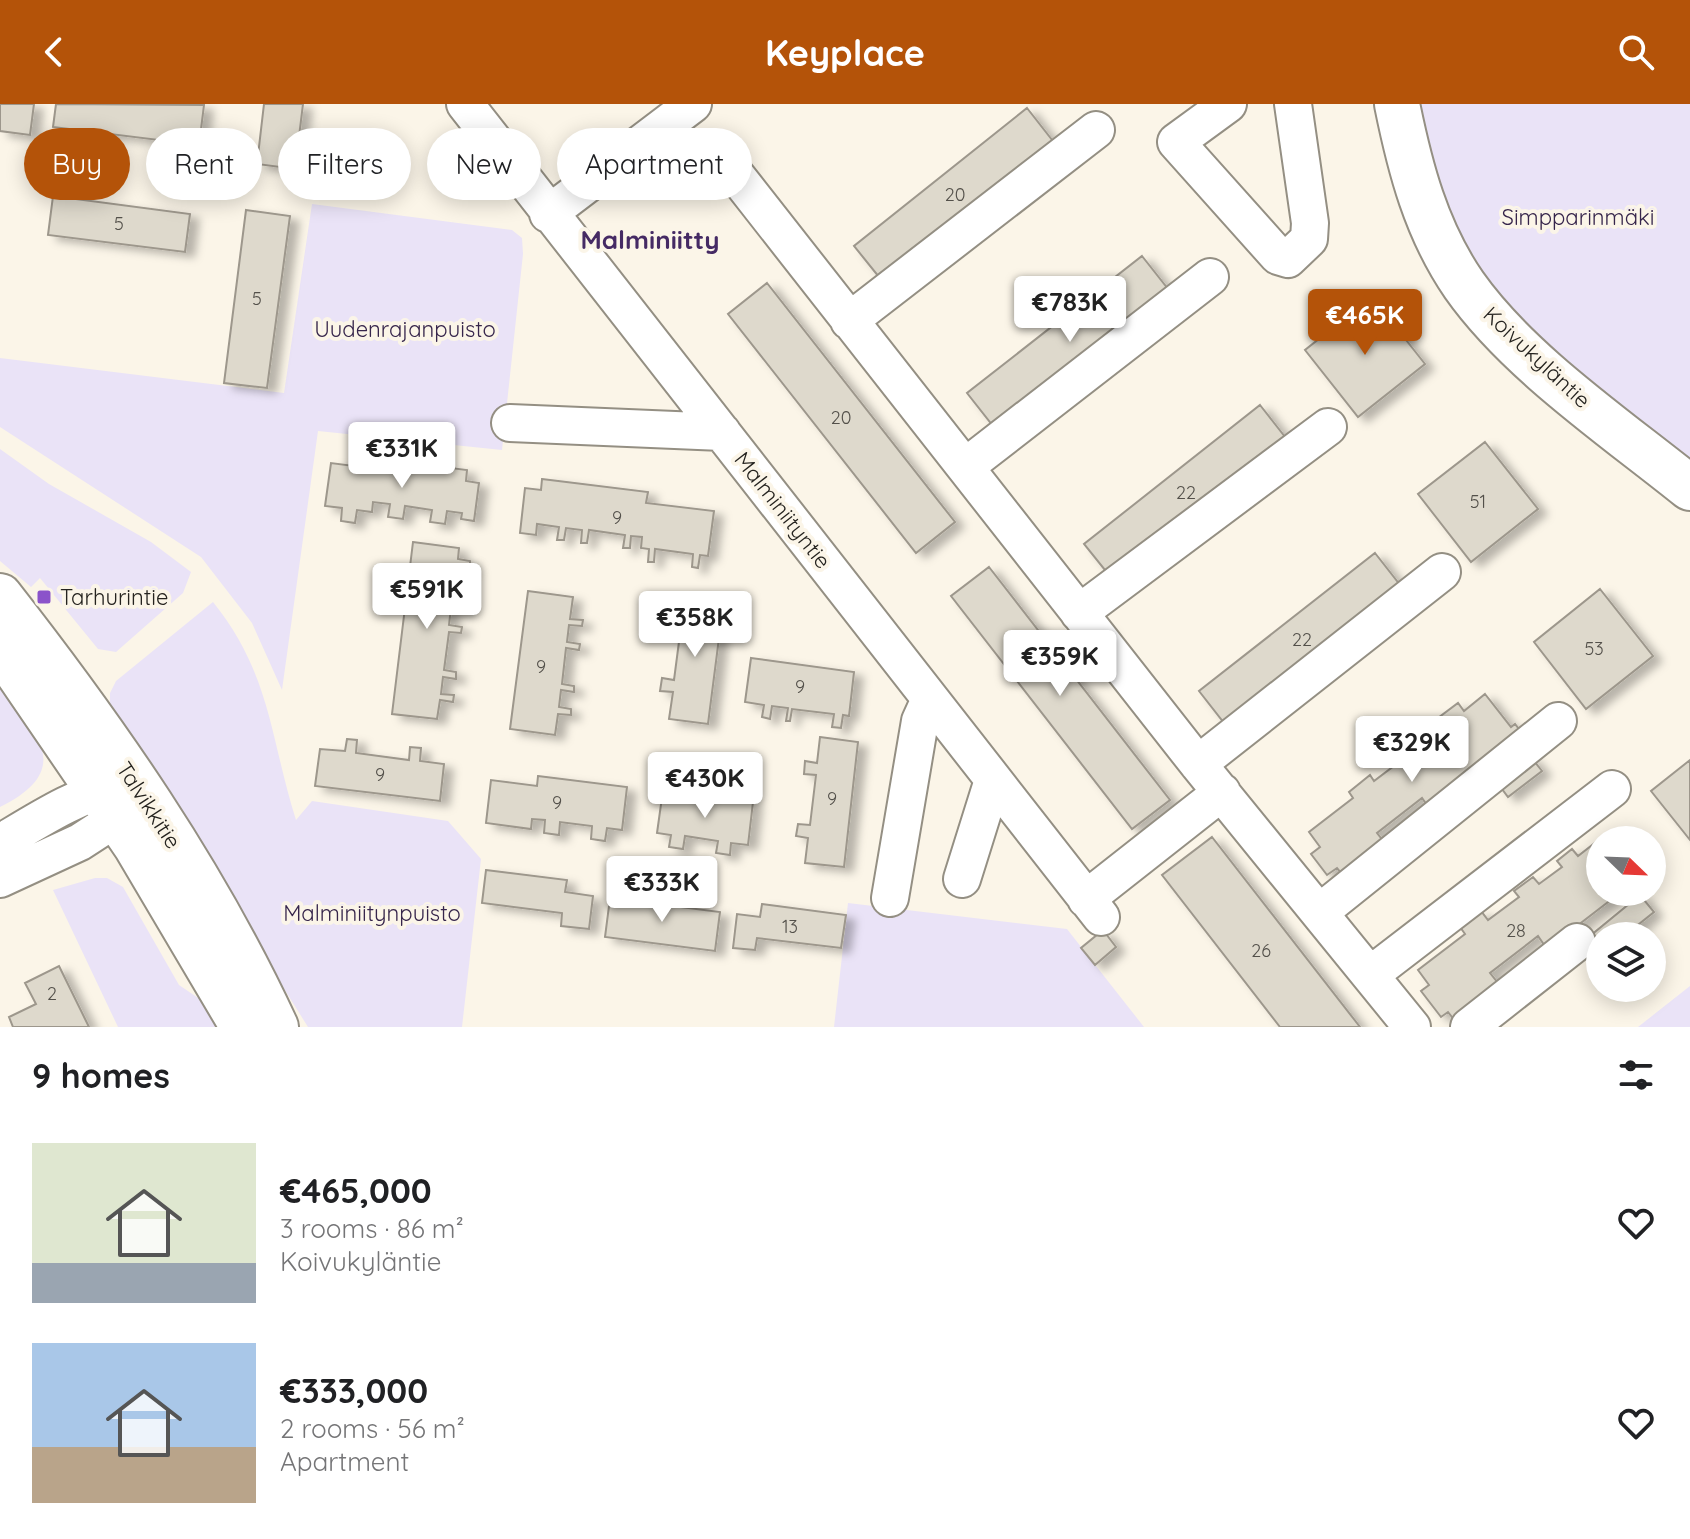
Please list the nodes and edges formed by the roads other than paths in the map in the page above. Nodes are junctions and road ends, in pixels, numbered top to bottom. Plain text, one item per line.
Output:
1 (465, 104) edge
2 (693, 104) edge
3 (1228, 104) edge
4 (1293, 104) edge
5 (1397, 104) edge
6 (1096, 130) dead end
7 (752, 196) edge
8 (548, 214) junction
9 (1210, 277) dead end
10 (849, 321) junction
11 (510, 423) dead end
12 (1328, 427) dead end
13 (722, 432) junction
14 (965, 467) junction
15 (1690, 488) edge
16 (1442, 572) dead end
17 (0, 596) edge
18 (1079, 613) junction
19 (0, 647) edge
20 (930, 699) junction
21 (1558, 721) dead end
22 (1198, 764) junction
23 (993, 780) junction
24 (1612, 789) dead end
25 (1222, 792) junction
26 (116, 797) junction
27 (0, 843) edge
28 (0, 879) edge
29 (962, 879) dead end
30 (890, 898) dead end
31 (1320, 912) junction
32 (1577, 942) dead end
33 (1370, 975) junction
34 (243, 1027) edge
35 (276, 1027) edge
36 (1412, 1027) edge
37 (1469, 1027) edge

1 - 8 street, Malminiityntie
2 - 8 street
3 - 4 street
5 - 15 main road, Koivukyläntie
6 - 10 street
7 - 10 street
8 - 13 street, Malminiityntie
9 - 14 street
10 - 14 street
11 - 13 street
12 - 18 street
13 - 20 street, Malminiityntie
14 - 18 street
16 - 22 street
17 - 26 main road, Talvikkitie
18 - 22 street
19 - 26 main road, Talvikkitie
20 - 23 street, Malminiityntie
20 - 30 street
21 - 31 street
22 - 25 street
23 - 25 street, Malminiityntie
23 - 29 street
24 - 33 street
25 - 31 street
26 - 27 street
26 - 28 street
26 - 34 main road, Talvikkitie
26 - 35 main road, Talvikkitie
31 - 33 street
32 - 37 street
33 - 36 street

